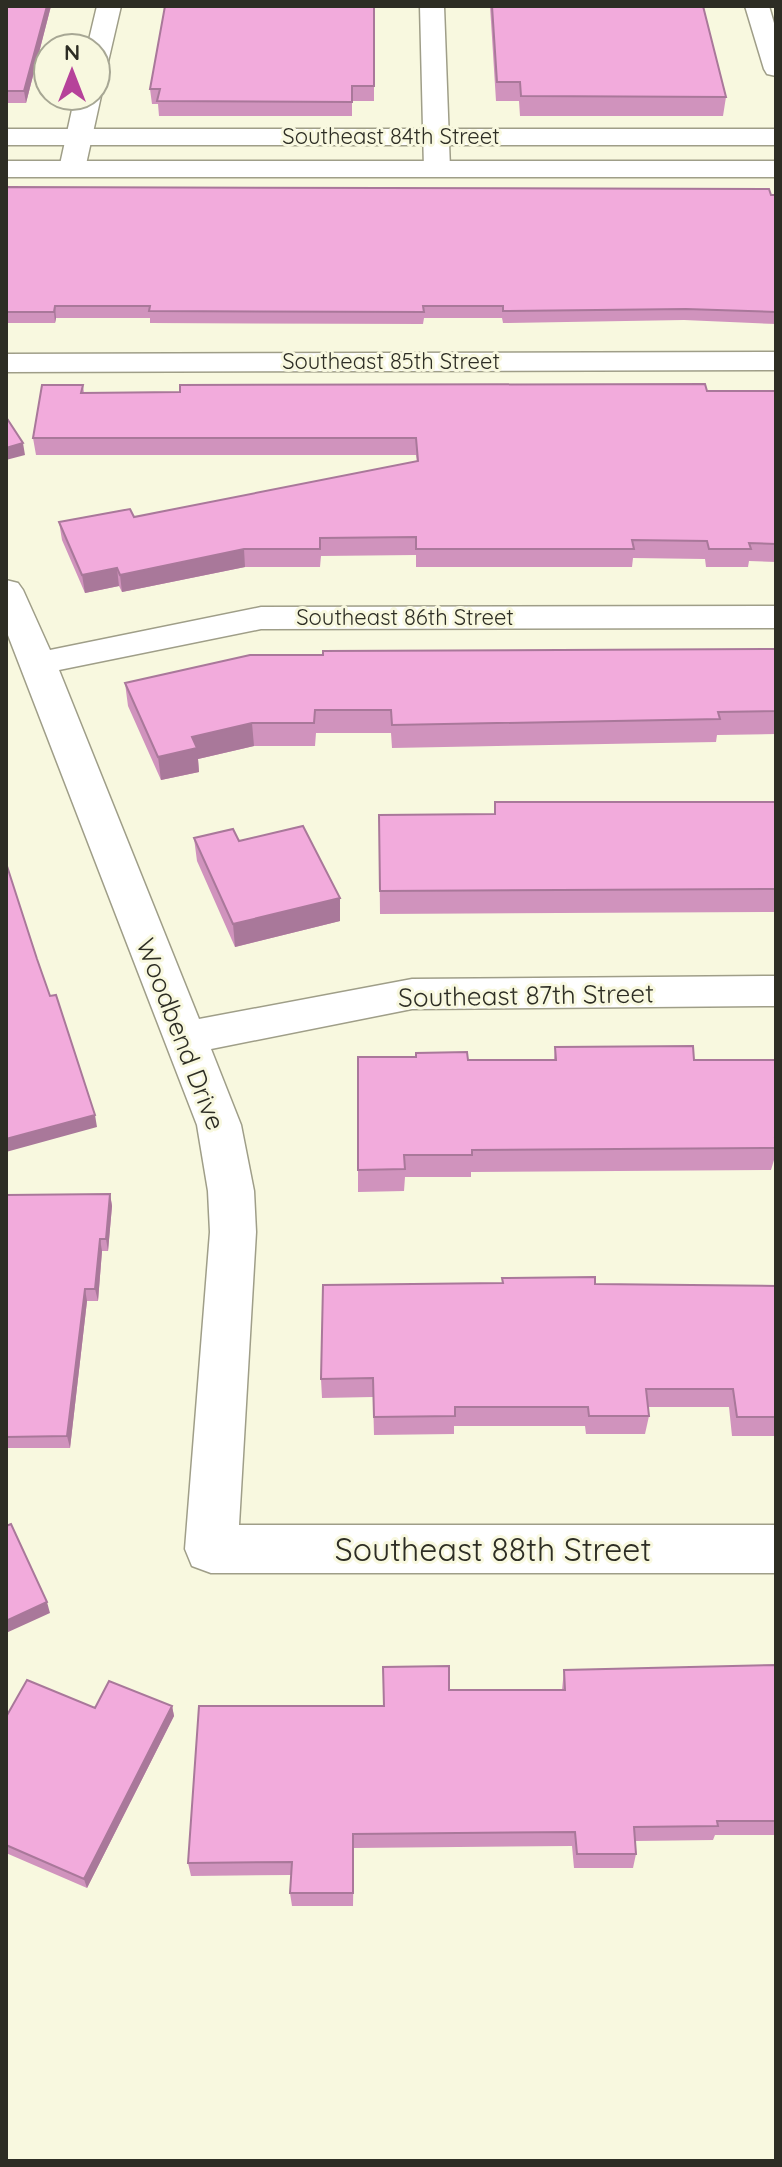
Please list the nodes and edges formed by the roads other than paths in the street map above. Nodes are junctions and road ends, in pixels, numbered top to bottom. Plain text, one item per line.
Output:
1 (109, 6) edge
2 (432, 6) edge
3 (757, 6) edge
4 (103, 32) edge
5 (776, 69) edge
6 (84, 112) edge
7 (435, 136) junction
8 (6, 137) edge
9 (79, 137) junction
10 (776, 137) edge
11 (6, 169) edge
12 (72, 169) junction
13 (437, 169) junction
14 (776, 169) edge
15 (776, 361) edge
16 (6, 363) edge
17 (6, 590) edge
18 (776, 617) edge
19 (38, 663) junction
20 (776, 991) edge
21 (183, 1038) junction
22 (211, 1549) joint
23 (776, 1549) edge

1 - 4 street
2 - 7 street
3 - 5 street
6 - 9 street
7 - 9 street, Southeast 84th Street
7 - 10 street, Southeast 84th Street
7 - 13 street
8 - 9 street, Southeast 84th Street
9 - 12 street
11 - 12 street, Southeast 84th Street
12 - 13 street, Southeast 84th Street
13 - 14 street, Southeast 84th Street
15 - 16 street, Southeast 85th Street
17 - 19 street, Woodbend Drive
18 - 19 street, Southeast 86th Street
19 - 21 street, Woodbend Drive
20 - 21 street, Southeast 87th Street
21 - 22 street, Woodbend Drive
22 - 23 street, Southeast 88th Street

